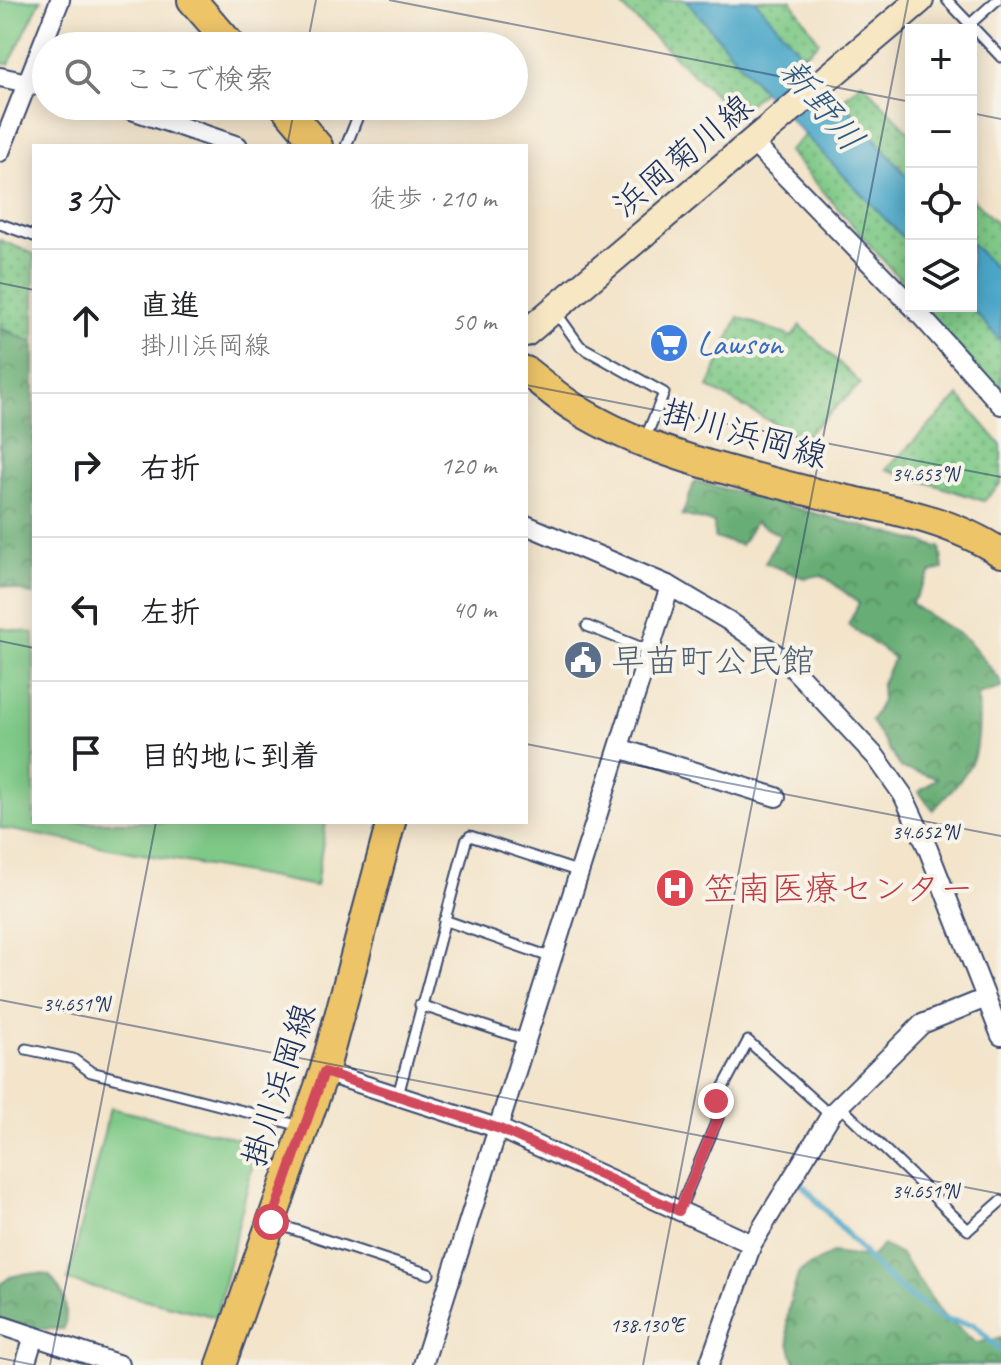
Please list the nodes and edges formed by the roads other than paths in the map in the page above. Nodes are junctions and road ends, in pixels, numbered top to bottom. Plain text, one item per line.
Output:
1 (60, 0) edge
2 (192, 0) edge
3 (920, 0) edge
4 (947, 0) edge
5 (997, 0) edge
6 (970, 24) joint
7 (977, 31) edge
8 (47, 32) edge
9 (220, 32) edge
10 (1001, 57) edge
11 (32, 70) edge
12 (0, 77) edge
13 (27, 82) junction
14 (32, 83) edge
15 (161, 120) edge
16 (296, 120) edge
17 (356, 120) edge
18 (756, 140) junction
19 (232, 144) edge
20 (316, 144) edge
21 (347, 144) edge
22 (0, 152) edge
23 (0, 224) edge
24 (32, 235) edge
25 (905, 298) edge
26 (554, 309) junction
27 (918, 312) edge
28 (528, 331) edge
29 (528, 373) edge
30 (1001, 405) edge
31 (644, 442) junction
32 (528, 526) edge
33 (1001, 553) edge
34 (670, 586) junction
35 (587, 626) dead end
36 (650, 651) junction
37 (619, 748) junction
38 (776, 797) dead end
39 (390, 824) edge
40 (580, 872) junction
41 (444, 920) junction
42 (553, 958) junction
43 (986, 998) junction
44 (420, 1005) junction
45 (1001, 1036) edge
46 (527, 1040) junction
47 (26, 1049) dead end
48 (324, 1072) junction
49 (398, 1095) junction
50 (835, 1110) junction
51 (305, 1127) junction
52 (500, 1129) junction
53 (1001, 1201) edge
54 (679, 1211) junction
55 (271, 1222) junction
56 (752, 1244) junction
57 (429, 1274) dead end
58 (0, 1325) edge
59 (34, 1336) junction
60 (25, 1365) edge
61 (120, 1365) edge
62 (221, 1365) edge
63 (423, 1365) edge
64 (709, 1365) edge

1 - 8 street
2 - 9 main road
3 - 18 main road, 浜岡菊川線
4 - 6 lane
5 - 6 lane
7 - 10 lane
11 - 13 street
12 - 13 street
13 - 14 street
13 - 22 street
15 - 19 street
16 - 20 main road
17 - 21 lane
18 - 25 street
18 - 26 main road, 浜岡菊川線
23 - 24 lane
26 - 28 main road, 浜岡菊川線
26 - 31 lane
27 - 30 street
29 - 31 main road, 掛川浜岡線
31 - 33 main road, 掛川浜岡線
32 - 34 street
34 - 36 street
34 - 43 street
35 - 36 lane
36 - 37 street
37 - 38 street
37 - 40 street
39 - 48 main road, 掛川浜岡線
40 - 41 lane
40 - 42 street
41 - 42 lane
41 - 44 lane
42 - 46 street
43 - 45 street
43 - 50 street
44 - 46 lane
44 - 49 lane
46 - 52 street
47 - 51 lane
48 - 49 street
48 - 51 main road, 掛川浜岡線
49 - 52 street
50 - 53 lane
50 - 54 lane
50 - 56 street
51 - 55 main road, 掛川浜岡線
52 - 54 street
52 - 63 street
54 - 56 street
55 - 57 lane
55 - 62 main road, 掛川浜岡線
56 - 64 street
58 - 59 street
59 - 60 street
59 - 61 street

